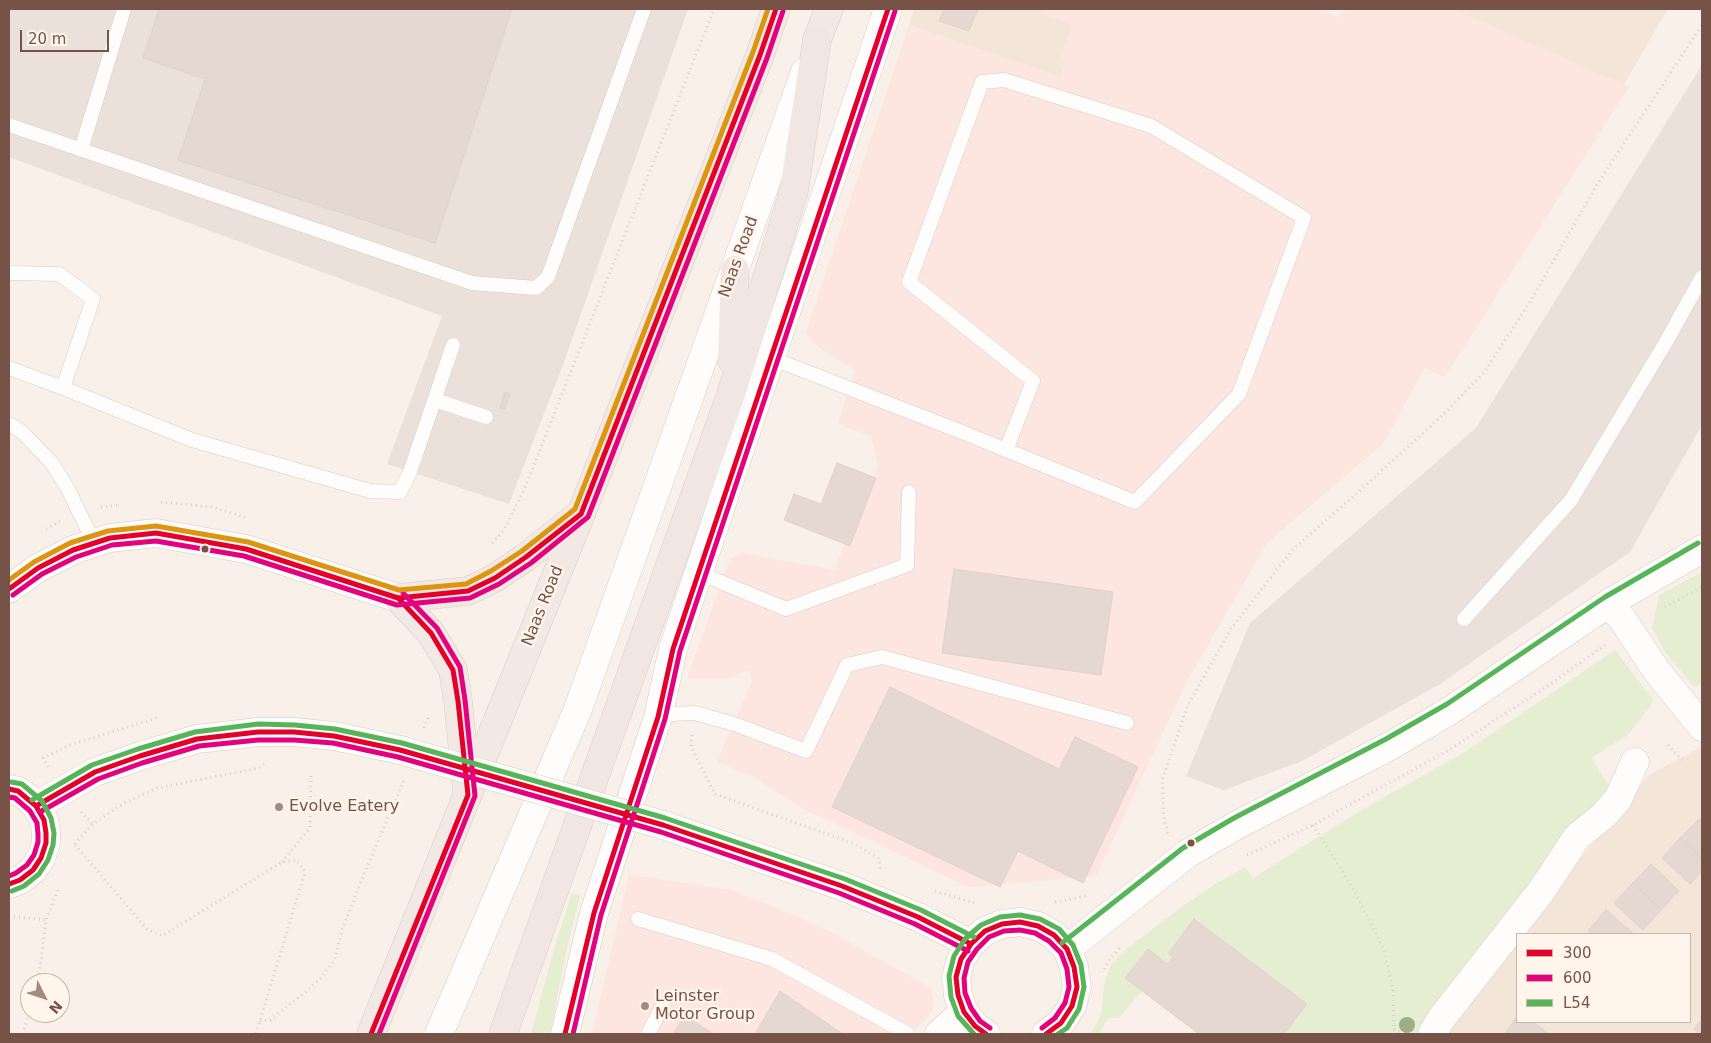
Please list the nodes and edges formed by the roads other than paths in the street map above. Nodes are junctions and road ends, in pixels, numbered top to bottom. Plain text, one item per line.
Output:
1 (124, 9) edge
2 (644, 9) edge
3 (776, 9) edge
4 (829, 9) edge
5 (888, 9) edge
6 (816, 40) junction
7 (9, 124) edge
8 (81, 150) junction
9 (735, 270) junction
10 (9, 272) edge
11 (1702, 277) edge
12 (453, 345) dead end
13 (771, 358) junction
14 (9, 368) edge
15 (63, 388) junction
16 (731, 394) junction
17 (435, 400) junction
18 (486, 417) dead end
19 (9, 424) edge
20 (1006, 450) junction
21 (909, 492) dead end
22 (581, 514) junction
23 (94, 543) junction
24 (1702, 549) edge
25 (699, 573) junction
26 (9, 589) edge
27 (398, 598) junction
28 (1610, 603) junction
29 (1464, 619) dead end
30 (658, 717) junction
31 (1701, 722) edge
32 (1128, 723) dead end
33 (1635, 762) dead end
34 (9, 789) edge
35 (468, 794) junction
36 (36, 806) junction
37 (9, 884) edge
38 (638, 919) dead end
39 (971, 944) junction
40 (1067, 949) junction
41 (663, 1005) dead end
42 (964, 1012) junction
43 (371, 1034) edge
44 (439, 1034) edge
45 (503, 1034) edge
46 (565, 1034) edge
47 (648, 1034) edge
48 (908, 1034) edge
49 (939, 1034) edge
50 (986, 1034) edge
51 (1046, 1034) edge
52 (1432, 1034) edge

1 - 8 lane
2 - 8 lane
3 - 22 highway, Naas Road
4 - 6 highway, Naas Road
5 - 13 street
6 - 9 street, Naas Road
6 - 16 highway
7 - 8 lane
9 - 16 highway
9 - 44 street, Naas Road
10 - 15 lane
11 - 29 lane
12 - 17 lane
13 - 20 lane
13 - 25 street
14 - 15 lane
15 - 17 lane
16 - 45 highway
17 - 18 lane
19 - 23 lane
20 - 20 lane
21 - 25 lane
22 - 27 highway
22 - 35 highway, Naas Road
23 - 26 street
23 - 27 street
24 - 28 street
25 - 30 street
27 - 35 highway
28 - 31 street
28 - 40 street
30 - 32 lane
30 - 46 street
33 - 52 street
34 - 36 street
35 - 43 highway, Naas Road
36 - 37 street
36 - 39 street, bridge
38 - 48 lane
39 - 40 street
39 - 42 street
40 - 51 street
41 - 47 lane
42 - 49 street
42 - 50 street

